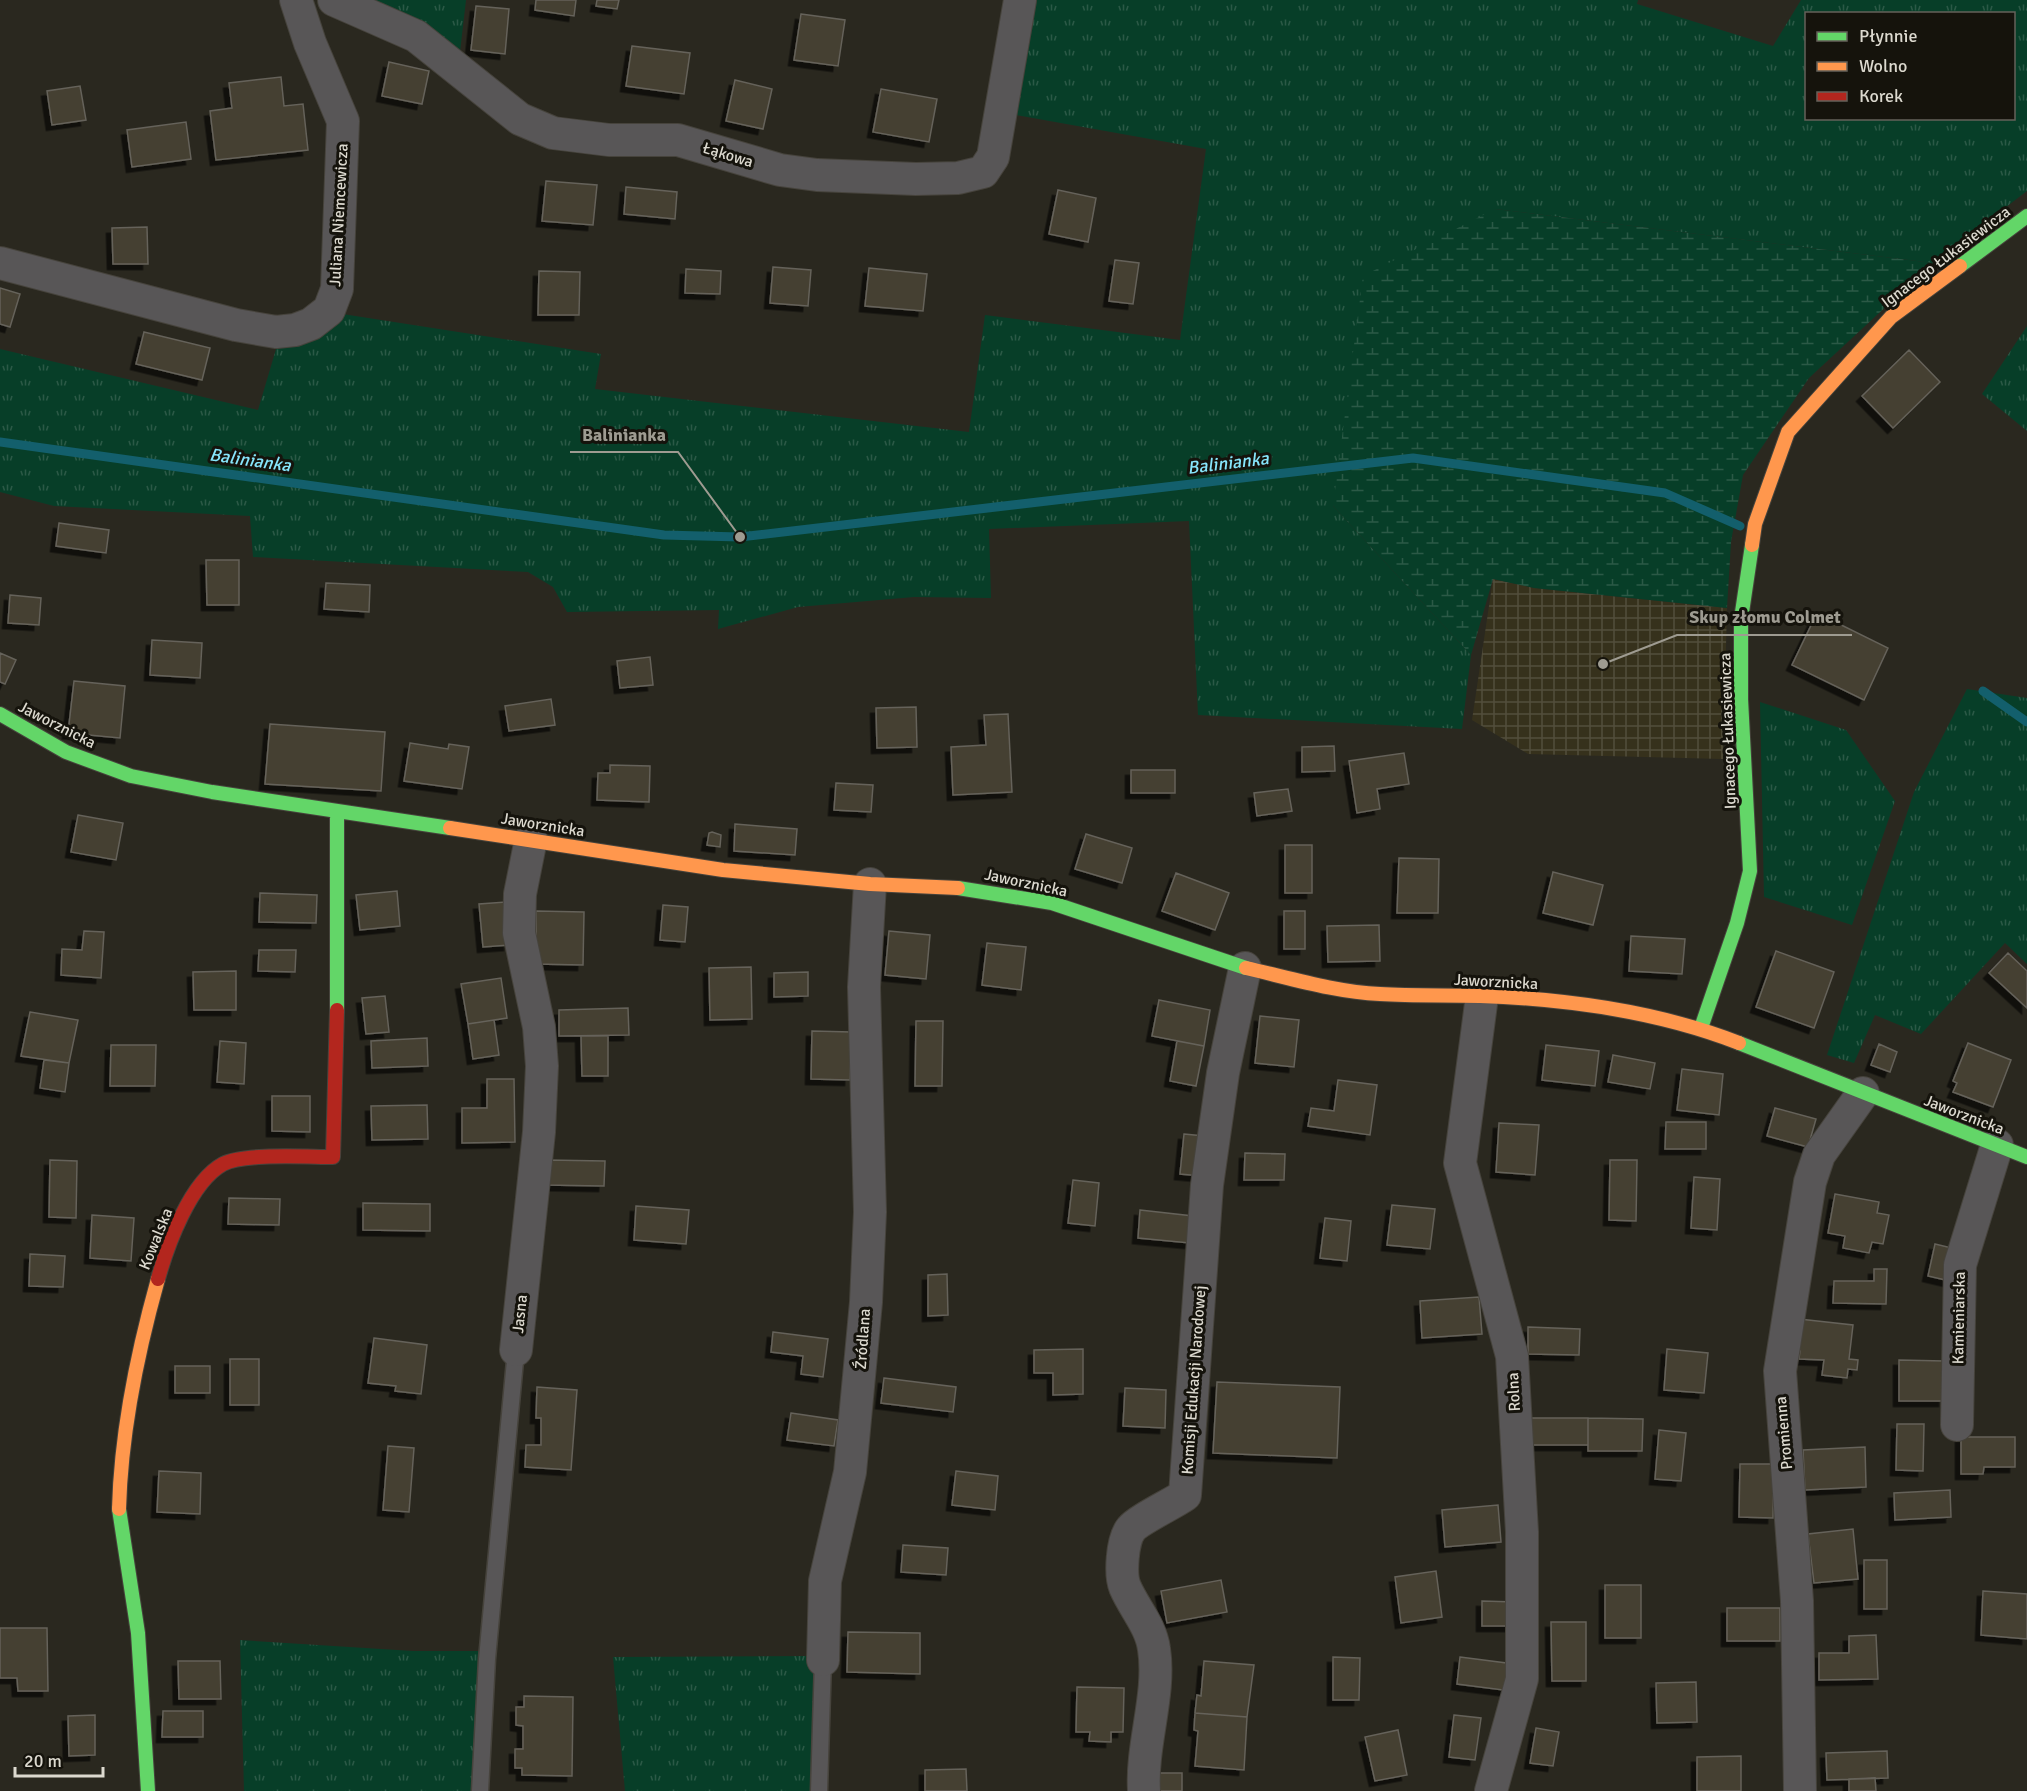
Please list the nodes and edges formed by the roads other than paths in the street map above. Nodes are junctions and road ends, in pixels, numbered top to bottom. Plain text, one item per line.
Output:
1 (296, 0) edge
2 (334, 0) edge
3 (1020, 0) edge
4 (2027, 216) edge
5 (0, 263) edge
6 (0, 714) edge
7 (337, 812) junction
8 (531, 839) junction
9 (870, 884) junction
10 (1245, 968) junction
11 (1482, 996) junction
12 (1701, 1028) junction
13 (1863, 1093) junction
14 (1997, 1145) junction
15 (2027, 1157) edge
16 (516, 1350) joint
17 (1957, 1425) dead end
18 (824, 1660) joint
19 (148, 1791) edge
20 (480, 1791) edge
21 (819, 1791) edge
22 (1144, 1791) edge
23 (1491, 1791) edge
24 (1800, 1791) edge

1 - 5 street, Juliana Niemcewicza
2 - 3 street, Łąkowa
4 - 12 street, Ignacego Łukasiewicza
6 - 7 street, Jaworznicka
7 - 8 street, Jaworznicka
7 - 19 street, Kowalska
8 - 9 street, Jaworznicka
8 - 16 street, Jasna
9 - 10 street, Jaworznicka
9 - 18 street, Źródlana
10 - 11 street, Jaworznicka
10 - 22 street, Komisji Edukacji Narodowej
11 - 12 street, Jaworznicka
11 - 23 street, Rolna
12 - 13 street, Jaworznicka
13 - 14 street, Jaworznicka
13 - 24 street, Promienna
14 - 15 street, Jaworznicka
14 - 17 street, Kamieniarska
16 - 20 lane, Jasna
18 - 21 lane, Źródlana

